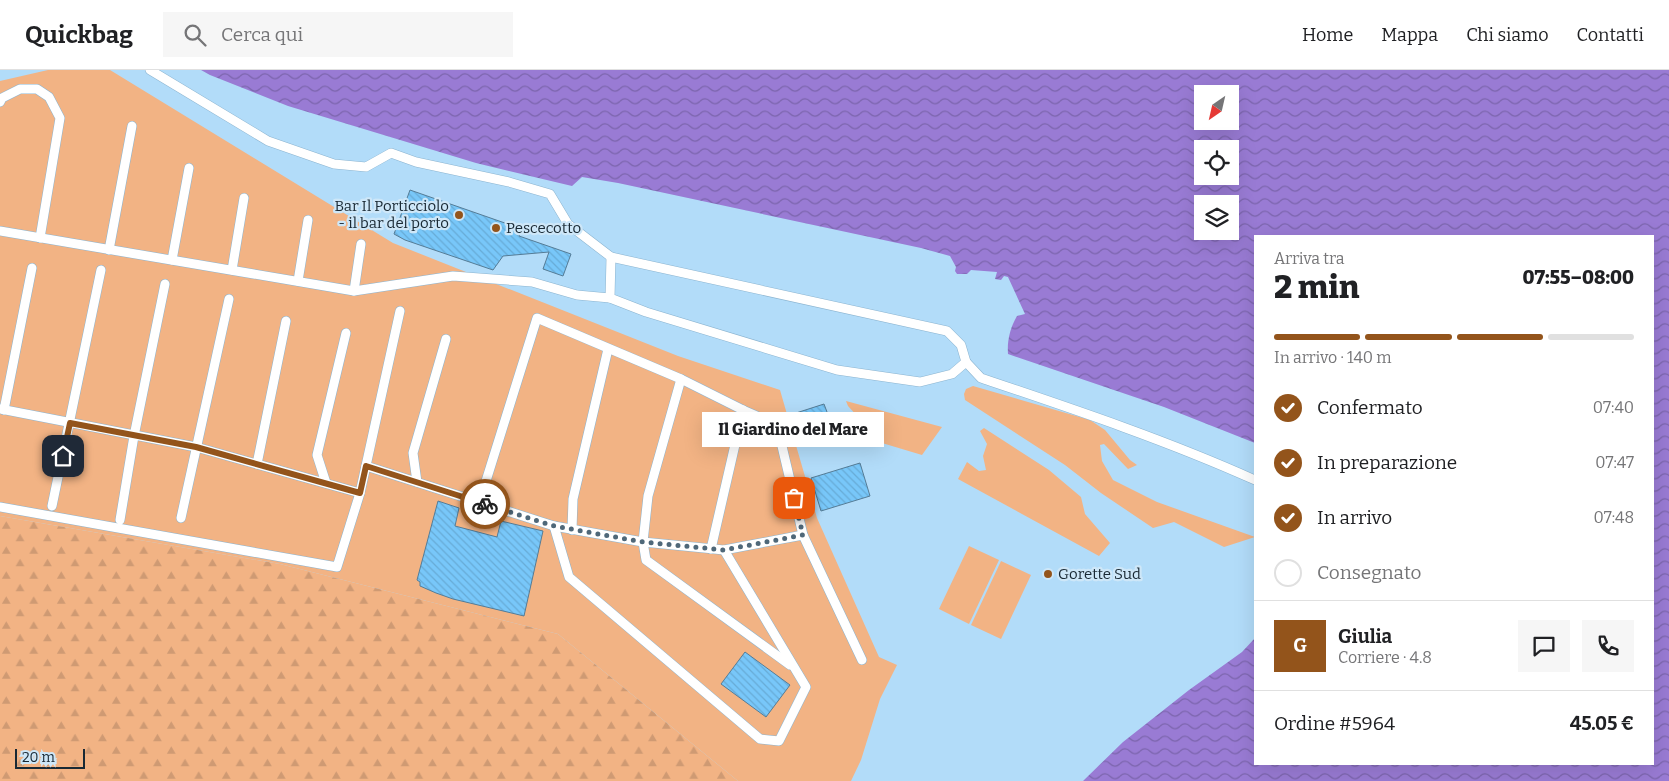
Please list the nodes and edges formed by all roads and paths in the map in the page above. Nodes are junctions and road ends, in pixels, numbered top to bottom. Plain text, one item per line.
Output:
1 (150, 70) edge
2 (0, 102) edge
3 (132, 126) dead end
4 (189, 168) dead end
5 (244, 198) dead end
6 (308, 220) dead end
7 (0, 231) edge
8 (40, 238) junction
9 (361, 244) dead end
10 (109, 250) junction
11 (611, 257) junction
12 (172, 260) junction
13 (32, 268) dead end
14 (101, 270) dead end
15 (232, 270) junction
16 (298, 281) junction
17 (165, 284) dead end
18 (354, 291) junction
19 (610, 298) junction
20 (229, 299) dead end
21 (400, 311) dead end
22 (286, 321) dead end
23 (346, 333) dead end
24 (446, 339) dead end
25 (608, 349) junction
26 (966, 362) junction
27 (681, 379) junction
28 (2, 410) edge
29 (743, 410) junction
30 (70, 423) junction
31 (134, 436) junction
32 (196, 447) junction
33 (257, 464) junction
34 (366, 466) junction
35 (1254, 480) edge
36 (417, 482) junction
37 (326, 483) junction
38 (360, 493) junction
39 (486, 505) junction
40 (52, 506) dead end
41 (0, 507) edge
42 (180, 518) dead end
43 (120, 520) dead end
44 (554, 526) junction
45 (572, 530) junction
46 (803, 535) junction
47 (643, 542) junction
48 (711, 549) junction
49 (724, 550) junction
50 (862, 660) dead end
51 (795, 668) junction

1 - 11 lane
2 - 8 lane
3 - 10 lane
4 - 12 lane
5 - 15 lane
6 - 16 lane
7 - 8 lane
8 - 10 lane
9 - 18 lane
10 - 12 lane
11 - 19 lane
11 - 26 lane
12 - 15 lane
13 - 28 lane
14 - 30 lane
15 - 16 lane
16 - 18 lane
17 - 31 lane
18 - 19 lane
19 - 26 lane
20 - 32 lane
21 - 34 lane
22 - 33 lane
23 - 37 lane
24 - 36 lane
25 - 27 lane
25 - 39 lane
25 - 45 lane
26 - 35 lane
27 - 29 lane
27 - 47 lane
28 - 30 lane
29 - 46 lane
29 - 48 lane
30 - 31 lane
30 - 40 lane
31 - 32 lane
31 - 43 lane
32 - 33 lane
32 - 42 lane
33 - 37 lane
34 - 36 lane
34 - 38 lane
36 - 39 lane
37 - 38 lane
38 - 41 lane
39 - 44 lane
44 - 45 lane
44 - 51 lane
45 - 47 lane
46 - 49 lane
46 - 50 lane
47 - 48 lane
47 - 51 lane
48 - 49 lane
49 - 51 lane

